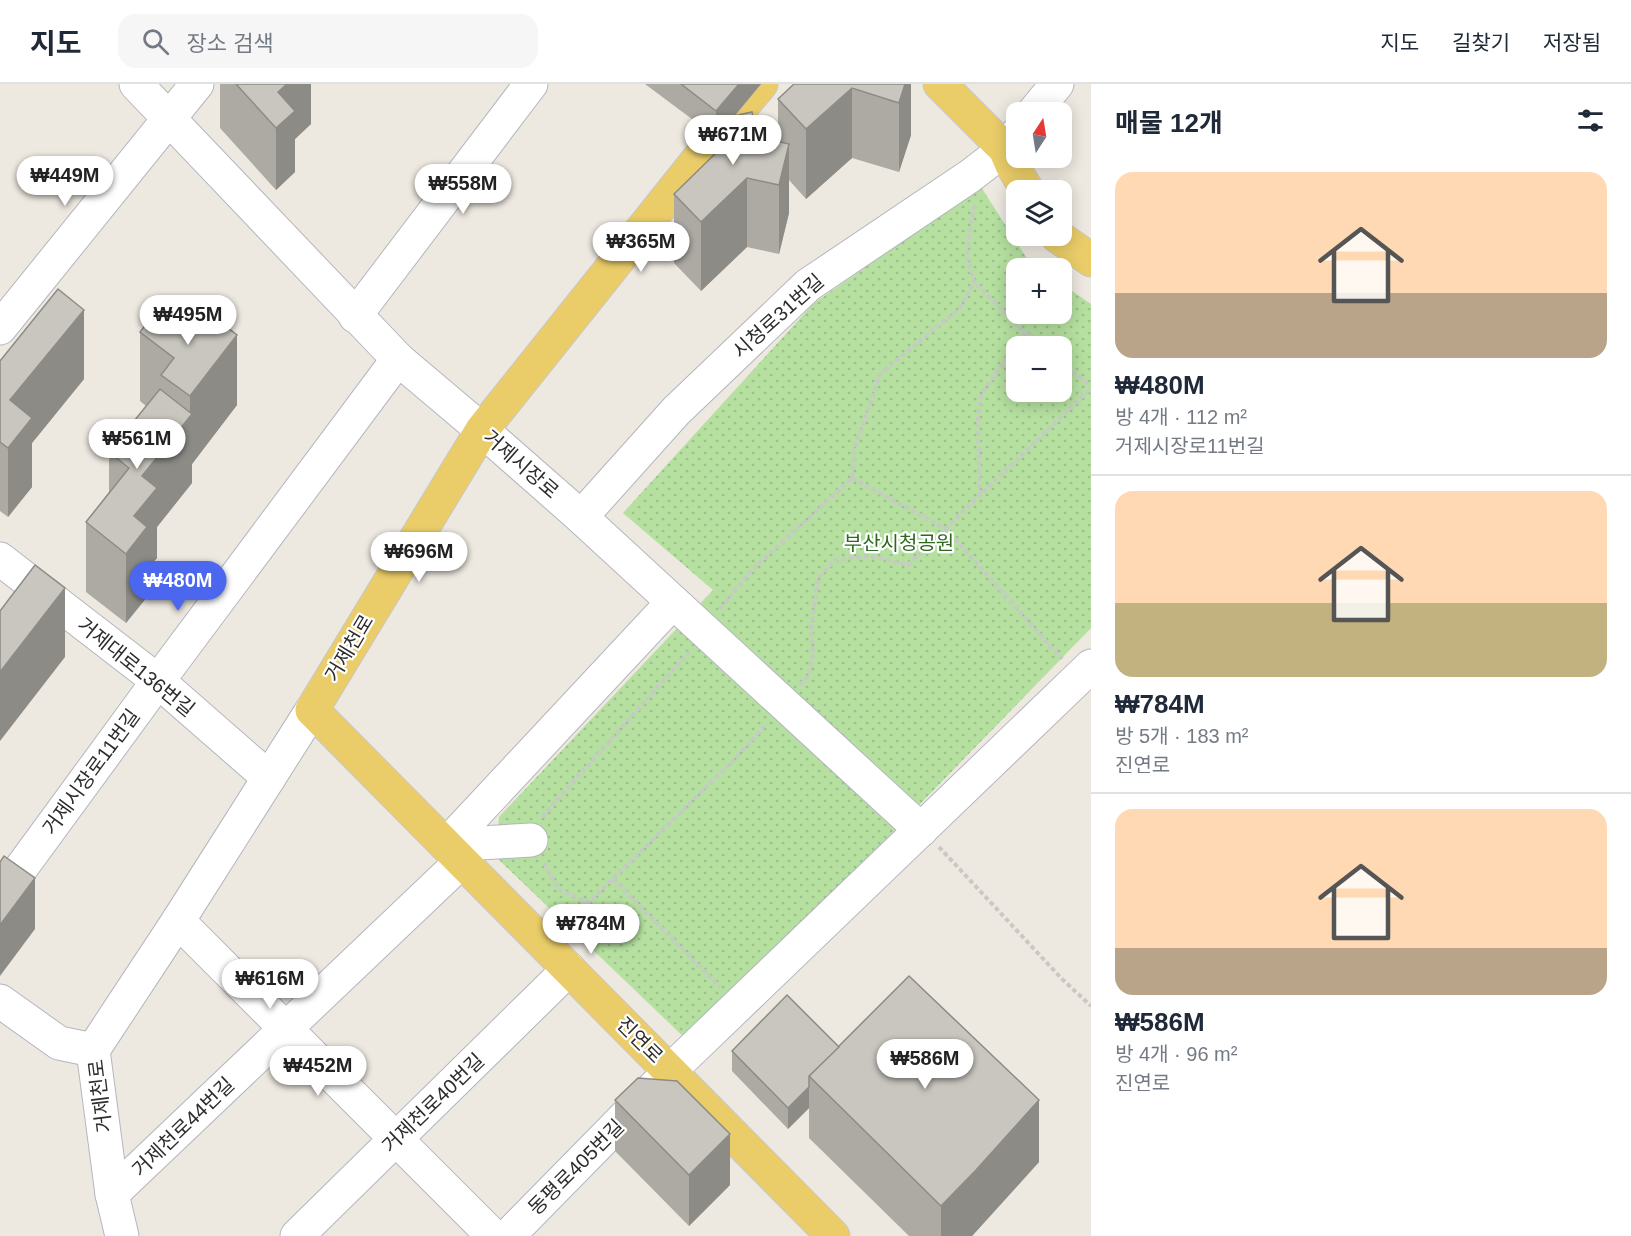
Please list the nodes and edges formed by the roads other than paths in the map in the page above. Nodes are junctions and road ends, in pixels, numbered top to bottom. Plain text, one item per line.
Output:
1 (136, 84) edge
2 (197, 84) edge
3 (531, 84) edge
4 (762, 84) edge
5 (940, 84) edge
6 (1057, 84) edge
7 (1042, 102) edge
8 (170, 118) junction
9 (1006, 138) edge
10 (1006, 146) edge
11 (1071, 246) edge
12 (1091, 260) edge
13 (355, 316) junction
14 (0, 328) edge
15 (398, 359) junction
16 (482, 430) junction
17 (580, 517) junction
18 (0, 559) edge
19 (673, 602) junction
20 (1085, 672) edge
21 (158, 681) junction
22 (312, 710) junction
23 (268, 778) junction
24 (921, 830) junction
25 (531, 840) road end
26 (452, 850) junction
27 (0, 897) edge
28 (178, 921) junction
29 (570, 969) junction
30 (0, 1001) edge
31 (286, 1029) junction
32 (93, 1050) junction
33 (670, 1072) junction
34 (396, 1139) junction
35 (112, 1194) junction
36 (122, 1236) edge
37 (297, 1236) edge
38 (493, 1236) edge
39 (508, 1236) edge
40 (833, 1236) edge

1 - 8 street, 거제시장로
2 - 8 street
3 - 13 street
4 - 16 main road, 거제천로
5 - 9 main road
6 - 7 street
8 - 13 street, 거제시장로
8 - 14 street
10 - 17 street, 시청로31번길
11 - 12 main road
13 - 15 street, 거제시장로
15 - 16 street, 거제시장로
15 - 21 street, 거제시장로11번길
16 - 17 street, 거제시장로
16 - 22 main road, 거제천로
17 - 19 street, 거제시장로
18 - 21 street, 거제대로136번길
19 - 24 street, 거제시장로
19 - 26 street
20 - 24 street, 동평로405번길
21 - 23 street, 거제대로136번길
21 - 27 street, 거제시장로11번길
22 - 23 street, 거제천로
22 - 26 main road, 진연로
23 - 28 street, 거제천로
24 - 33 street, 동평로405번길
25 - 26 street
26 - 29 main road, 진연로
26 - 31 street, 거제천로44번길
28 - 31 street
28 - 32 street, 거제천로
29 - 33 main road, 진연로
29 - 34 street, 거제천로40번길
30 - 32 street
31 - 34 street
31 - 35 street, 거제천로44번길
32 - 35 street, 거제천로
33 - 39 street, 동평로405번길
33 - 40 main road, 진연로
34 - 37 street, 거제천로40번길
34 - 38 street
35 - 36 street, 거제천로

